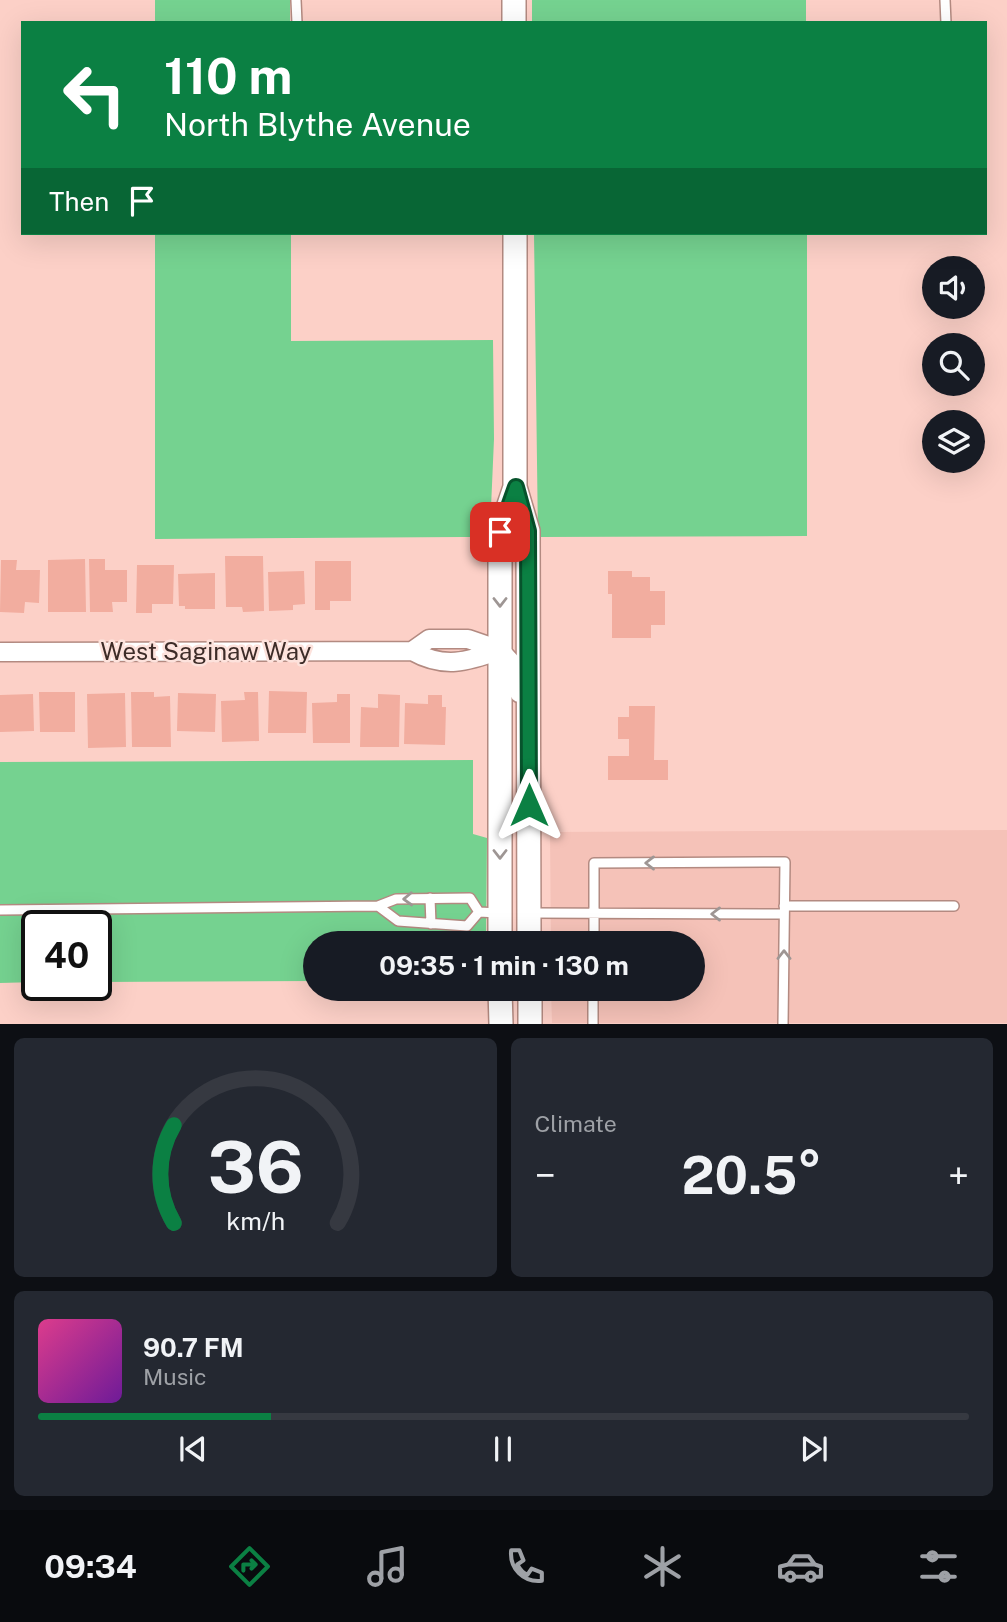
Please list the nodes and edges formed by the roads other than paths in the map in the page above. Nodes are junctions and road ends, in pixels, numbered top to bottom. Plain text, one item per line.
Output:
1 (296, 0) edge
2 (514, 0) edge
3 (945, 0) edge
4 (297, 21) edge
5 (514, 21) edge
6 (946, 21) edge
7 (515, 235) edge
8 (516, 487) junction
9 (500, 650) junction
10 (0, 652) edge
11 (529, 833) junction
12 (430, 898) junction
13 (378, 906) junction
14 (954, 906) dead end
15 (0, 910) edge
16 (784, 910) junction
17 (490, 912) junction
18 (529, 913) junction
19 (594, 914) junction
20 (431, 924) junction
21 (496, 931) edge
22 (529, 931) edge
23 (594, 931) edge
24 (500, 1001) edge
25 (530, 1001) edge
26 (593, 1001) edge
27 (501, 1024) edge
28 (530, 1024) edge
29 (593, 1024) edge
30 (783, 1024) edge

1 - 4 lane
2 - 5 street
3 - 6 lane
7 - 8 street
8 -> 9 street
8 - 11 street
9 - 10 street, West Saginaw Way
9 - 11 street
9 -> 17 street
11 - 18 street
12 -> 13 lane
12 - 17 lane
12 - 20 lane
13 - 15 lane
13 - 20 lane
14 - 16 lane
16 -> 19 lane
16 -> 19 lane
30 -> 16 lane
17 - 20 lane
17 - 21 street
18 - 19 lane
18 - 22 street
19 - 23 lane
24 - 27 street
25 - 28 street
26 - 29 lane

